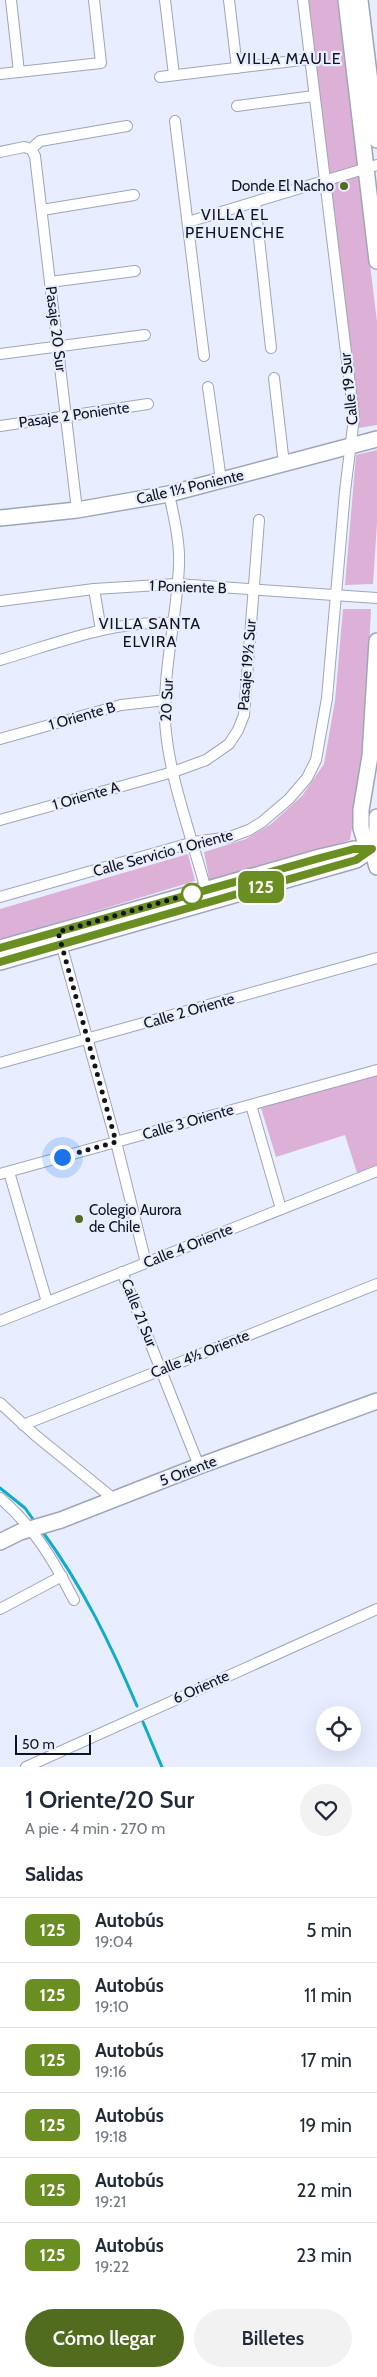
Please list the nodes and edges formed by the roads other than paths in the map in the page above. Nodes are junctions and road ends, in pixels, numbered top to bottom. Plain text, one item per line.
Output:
1 (12, 0) edge
2 (94, 0) edge
3 (165, 0) edge
4 (229, 0) edge
5 (303, 0) edge
6 (346, 0) edge
7 (360, 0) edge
8 (310, 59) junction
9 (237, 68) junction
10 (19, 72) junction
11 (0, 74) edge
12 (174, 76) junction
13 (160, 77) dead end
14 (314, 96) junction
15 (237, 106) dead end
16 (175, 121) dead end
17 (127, 126) dead end
18 (377, 140) edge
19 (31, 149) junction
20 (0, 152) edge
21 (372, 167) edge
22 (325, 182) junction
23 (134, 195) dead end
24 (255, 202) junction
25 (42, 210) junction
26 (188, 222) junction
27 (377, 261) edge
28 (135, 271) dead end
29 (50, 282) junction
30 (145, 335) dead end
31 (58, 347) junction
32 (271, 348) dead end
33 (0, 354) edge
34 (204, 356) dead end
35 (274, 378) dead end
36 (208, 387) dead end
37 (148, 404) dead end
38 (67, 416) junction
39 (0, 426) edge
40 (377, 439) edge
41 (351, 446) junction
42 (284, 464) junction
43 (221, 480) junction
44 (169, 494) junction
45 (77, 510) junction
46 (0, 518) edge
47 (259, 520) dead end
48 (176, 584) junction
49 (94, 589) junction
50 (254, 590) junction
51 (336, 595) junction
52 (377, 598) edge
53 (0, 600) edge
54 (174, 623) junction
55 (101, 630) junction
56 (377, 641) edge
57 (0, 660) edge
58 (166, 700) junction
59 (0, 739) edge
60 (173, 772) junction
61 (289, 800) joint
62 (377, 817) edge
63 (0, 820) edge
64 (194, 842) junction
65 (376, 843) edge
66 (377, 867) edge
67 (208, 896) junction
68 (0, 898) edge
69 (60, 938) junction
70 (0, 948) edge
71 (377, 958) edge
72 (0, 962) edge
73 (88, 1039) junction
74 (0, 1063) edge
75 (377, 1070) edge
76 (251, 1104) junction
77 (116, 1142) junction
78 (377, 1171) edge
79 (4, 1173) edge
80 (281, 1209) junction
81 (146, 1263) junction
82 (122, 1272) junction
83 (377, 1284) edge
84 (47, 1302) junction
85 (0, 1321) edge
86 (161, 1370) junction
87 (377, 1401) edge
88 (0, 1403) edge
89 (23, 1425) junction
90 (199, 1466) junction
91 (0, 1498) edge
92 (115, 1500) junction
93 (36, 1527) junction
94 (0, 1542) edge
95 (62, 1576) junction
96 (74, 1600) dead end
97 (0, 1609) edge
98 (377, 1609) edge
99 (26, 1767) edge

1 - 10 street
2 - 10 street
3 - 12 street
4 - 9 street
5 - 8 street, Calle 19 Sur
6 - 21 street
7 - 18 street
8 - 9 street
8 - 14 street, Calle 19 Sur
9 - 12 street
10 - 11 street
12 - 13 street
14 - 15 street
14 - 22 street, Calle 19 Sur
16 - 26 street
17 - 19 street
19 - 20 street
19 - 25 street, Pasaje 20 Sur
21 - 22 street
21 - 27 street
22 - 24 street
22 - 41 street, Calle 19 Sur
23 - 25 street
24 - 26 street
24 - 32 street
25 - 29 street, Pasaje 20 Sur
26 - 34 street
28 - 29 street
29 - 31 street, Pasaje 20 Sur
30 - 31 street
31 - 33 street
31 - 38 street, Pasaje 20 Sur
35 - 42 street
36 - 43 street
37 - 38 street, Pasaje 2 Poniente
38 - 39 street, Pasaje 2 Poniente
38 - 45 street, Pasaje 20 Sur
40 - 41 street, Calle 1½ Poniente
41 - 42 street, Calle 1½ Poniente
41 - 51 street, Calle 19 Sur
42 - 43 street, Calle 1½ Poniente
43 - 44 street, Calle 1½ Poniente
44 - 45 street, Calle 1½ Poniente
44 - 48 street, 20 Sur
45 - 46 street, Calle 1½ Poniente
47 - 50 street, Pasaje 19½ Sur
48 - 49 street, 1 Poniente B
48 - 50 street, 1 Poniente B
48 - 54 street, 20 Sur
49 - 53 street, 1 Poniente B
49 - 55 street
50 - 51 street, 1 Poniente B
50 - 60 street, Pasaje 19½ Sur
51 - 52 street, 1 Poniente B
51 - 61 street, Calle 19 Sur
54 - 55 street
54 - 58 street, 20 Sur
55 - 57 street
56 - 65 street
58 - 59 street, 1 Oriente B
58 - 60 street, 20 Sur
60 - 63 street, 1 Oriente A
60 - 64 street, 20 Sur
61 - 64 street, Calle Servicio 1 Oriente
62 - 65 street
64 - 67 street, 20 Sur
64 - 68 street, Calle Servicio 1 Oriente
65 - 66 street
65 - 67 street
67 - 69 street
69 - 70 street
69 - 72 street
69 - 73 street, Calle 21 Sur
71 - 73 street, Calle 2 Oriente
73 - 74 street, Calle 2 Oriente
73 - 77 street, Calle 21 Sur
75 - 76 street, Calle 3 Oriente
76 - 77 street, Calle 3 Oriente
76 - 80 street
77 - 79 street, Calle 3 Oriente
77 - 81 street, Calle 21 Sur
78 - 80 street, Calle 4 Oriente
79 - 84 street
80 - 81 street, Calle 4 Oriente
81 - 82 street, Calle 4 Oriente
82 - 84 street, Calle 4 Oriente
82 - 86 street, Calle 21 Sur
83 - 86 street, Calle 4½ Oriente
84 - 85 street, Calle 4 Oriente
86 - 89 street, Calle 4½ Oriente
86 - 90 street, Calle 21 Sur
87 - 90 street, 5 Oriente
88 - 89 street
89 - 92 street
90 - 92 street, 5 Oriente
91 - 93 street
92 - 93 street, 5 Oriente
93 - 94 street, 5 Oriente
93 - 95 street
95 - 96 street
95 - 97 street
98 - 99 street, 6 Oriente

